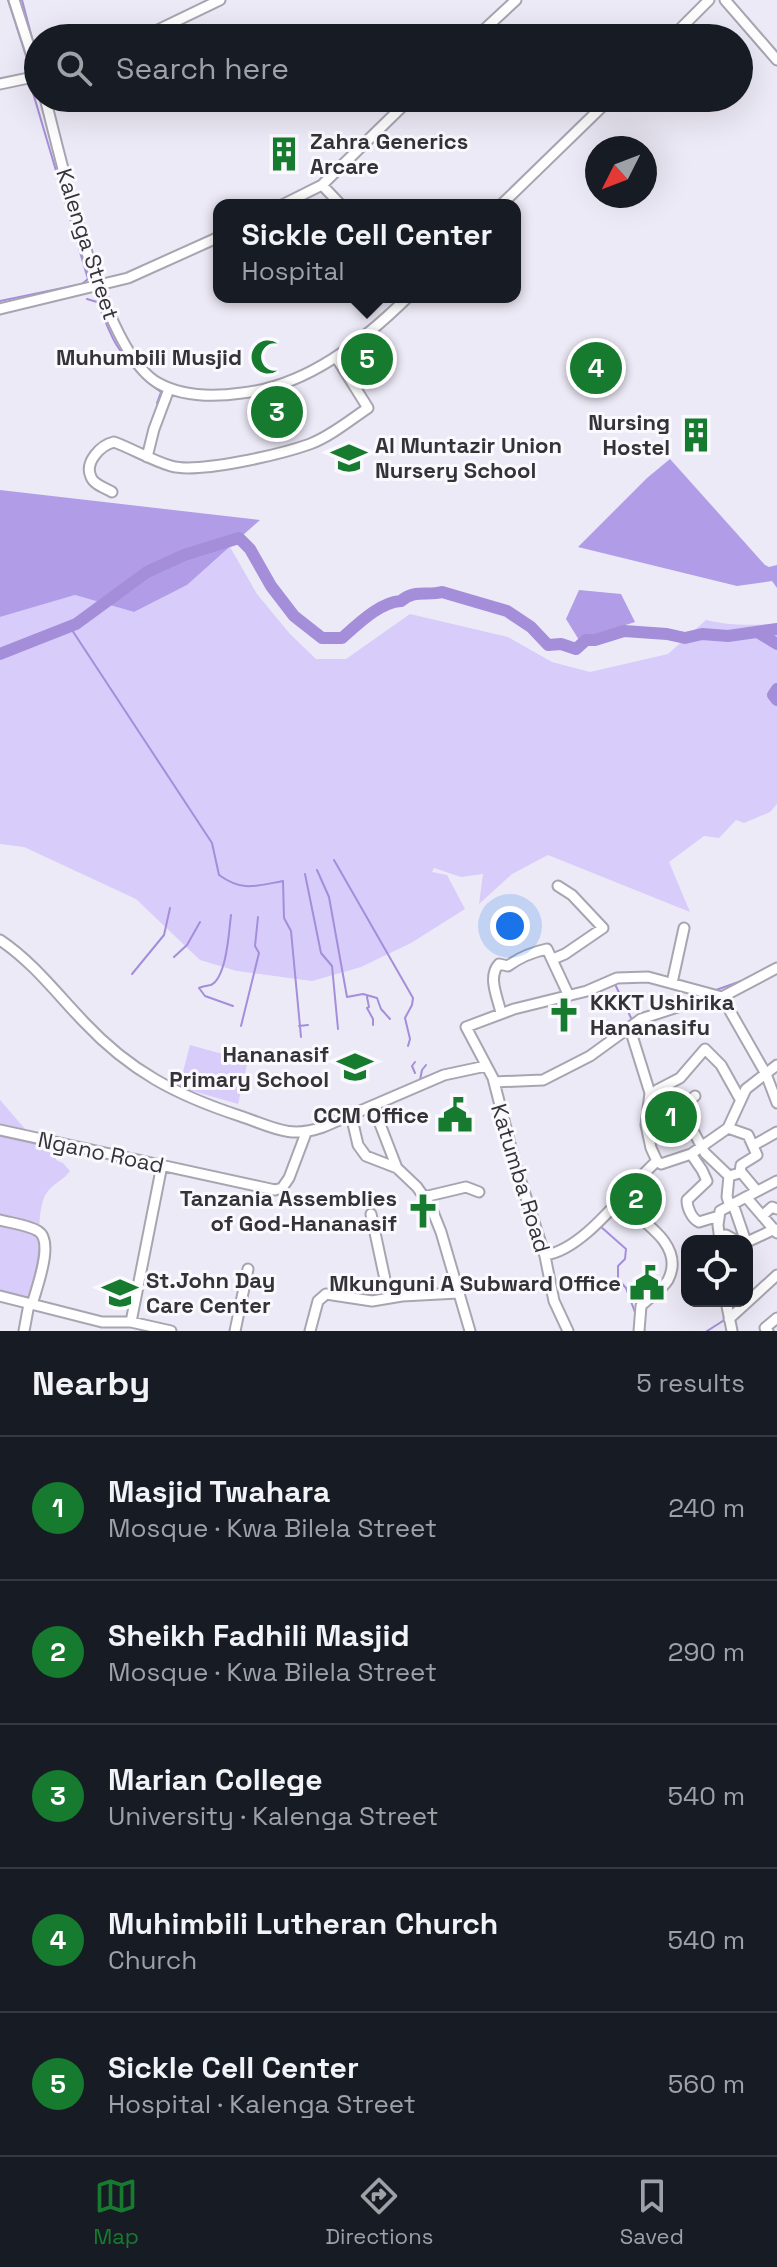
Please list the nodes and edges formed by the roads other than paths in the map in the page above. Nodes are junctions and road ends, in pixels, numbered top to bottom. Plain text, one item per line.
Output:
1 (14, 0) edge
2 (220, 0) edge
3 (516, 0) edge
4 (709, 0) edge
5 (725, 0) edge
6 (170, 24) edge
7 (490, 24) edge
8 (685, 24) edge
9 (746, 24) edge
10 (24, 31) edge
11 (753, 31) edge
12 (776, 57) edge
13 (24, 78) edge
14 (0, 84) edge
15 (49, 112) edge
16 (397, 112) edge
17 (597, 112) edge
18 (322, 185) junction
19 (294, 199) edge
20 (335, 199) edge
21 (507, 199) edge
22 (213, 240) edge
23 (98, 287) junction
24 (402, 303) edge
25 (0, 309) edge
26 (336, 357) junction
27 (169, 389) junction
28 (147, 457) junction
29 (112, 492) dead end
30 (558, 886) dead end
31 (684, 928) dead end
32 (0, 940) edge
33 (553, 959) junction
34 (777, 968) edge
35 (672, 983) junction
36 (569, 996) junction
37 (722, 997) junction
38 (501, 1013) junction
39 (630, 1029) junction
40 (777, 1065) edge
41 (486, 1066) junction
42 (766, 1074) junction
43 (494, 1082) junction
44 (661, 1089) junction
45 (650, 1093) junction
46 (695, 1096) dead end
47 (776, 1097) edge
48 (740, 1099) junction
49 (373, 1106) junction
50 (680, 1108) junction
51 (351, 1115) junction
52 (728, 1128) junction
53 (0, 1130) edge
54 (777, 1132) edge
55 (306, 1133) junction
56 (754, 1145) junction
57 (701, 1148) junction
58 (691, 1154) junction
59 (657, 1161) junction
60 (162, 1165) junction
61 (397, 1168) junction
62 (741, 1172) junction
63 (729, 1176) junction
64 (777, 1181) edge
65 (756, 1190) junction
66 (479, 1192) dead end
67 (424, 1197) junction
68 (746, 1197) junction
69 (620, 1202) junction
70 (732, 1205) junction
71 (777, 1209) edge
72 (371, 1214) dead end
73 (719, 1216) junction
74 (762, 1216) junction
75 (0, 1220) edge
76 (776, 1231) edge
77 (720, 1235) edge
78 (744, 1235) edge
79 (753, 1239) edge
80 (545, 1255) junction
81 (248, 1269) dead end
82 (777, 1275) edge
83 (458, 1293) junction
84 (0, 1296) edge
85 (389, 1298) junction
86 (31, 1304) junction
87 (727, 1307) edge
88 (777, 1318) edge
89 (729, 1319) junction
90 (131, 1322) junction
91 (101, 1326) edge
92 (158, 1330) edge
93 (24, 1331) edge
94 (171, 1331) edge
95 (235, 1331) edge
96 (310, 1331) edge
97 (470, 1331) edge
98 (568, 1331) edge
99 (639, 1331) edge
100 (732, 1331) edge
101 (768, 1331) edge

1 - 10 street
2 - 6 street
3 - 7 street
4 - 8 street
5 - 9 street
11 - 12 street
13 - 14 street
15 - 23 street, Kalenga Street
16 - 18 street
17 - 21 street
18 - 19 street
18 - 20 street
22 - 23 street
23 - 25 street
23 - 27 street, Kalenga Street
24 - 26 street
26 - 27 street
26 - 28 street
27 - 28 street
28 - 29 street
30 - 33 street
31 - 35 street
32 - 55 street
33 - 36 street
33 - 38 street
34 - 37 street
35 - 36 street
35 - 37 street
36 - 38 street
37 - 39 street
37 - 42 street
38 - 41 street, Katumba Road
39 - 43 street
39 - 45 street
40 - 42 street
41 - 43 street, Katumba Road
41 - 49 street
42 - 47 street
42 - 48 street
43 - 80 street, Katumba Road
44 - 45 street
44 - 48 street
44 - 50 street
45 - 59 street
46 - 50 street
48 - 52 street
49 - 51 street
49 - 61 street
50 - 57 street
51 - 55 street
51 - 61 street
52 - 56 street
52 - 57 street
53 - 60 street, Ngano Road
54 - 56 street
55 - 60 street, Ngano Road
56 - 62 street
57 - 58 street
57 - 63 street
58 - 59 street
58 - 73 street
59 - 69 street
60 - 90 street
61 - 67 street
62 - 63 street
62 - 65 street
63 - 70 street
64 - 65 street
65 - 68 street
66 - 67 street
67 - 83 street
68 - 70 street
68 - 74 street
69 - 80 street
69 - 99 street
70 - 73 street
70 - 78 street
71 - 74 street
72 - 85 street
73 - 77 street
74 - 76 street
75 - 86 street
76 - 79 street
80 - 98 street, Katumba Road
81 - 95 street
82 - 89 street
83 - 85 street
83 - 97 street
84 - 86 street
85 - 96 street
86 - 91 street
86 - 93 street
87 - 89 street
88 - 101 street
89 - 100 street
90 - 91 street
90 - 92 street
92 - 94 street

